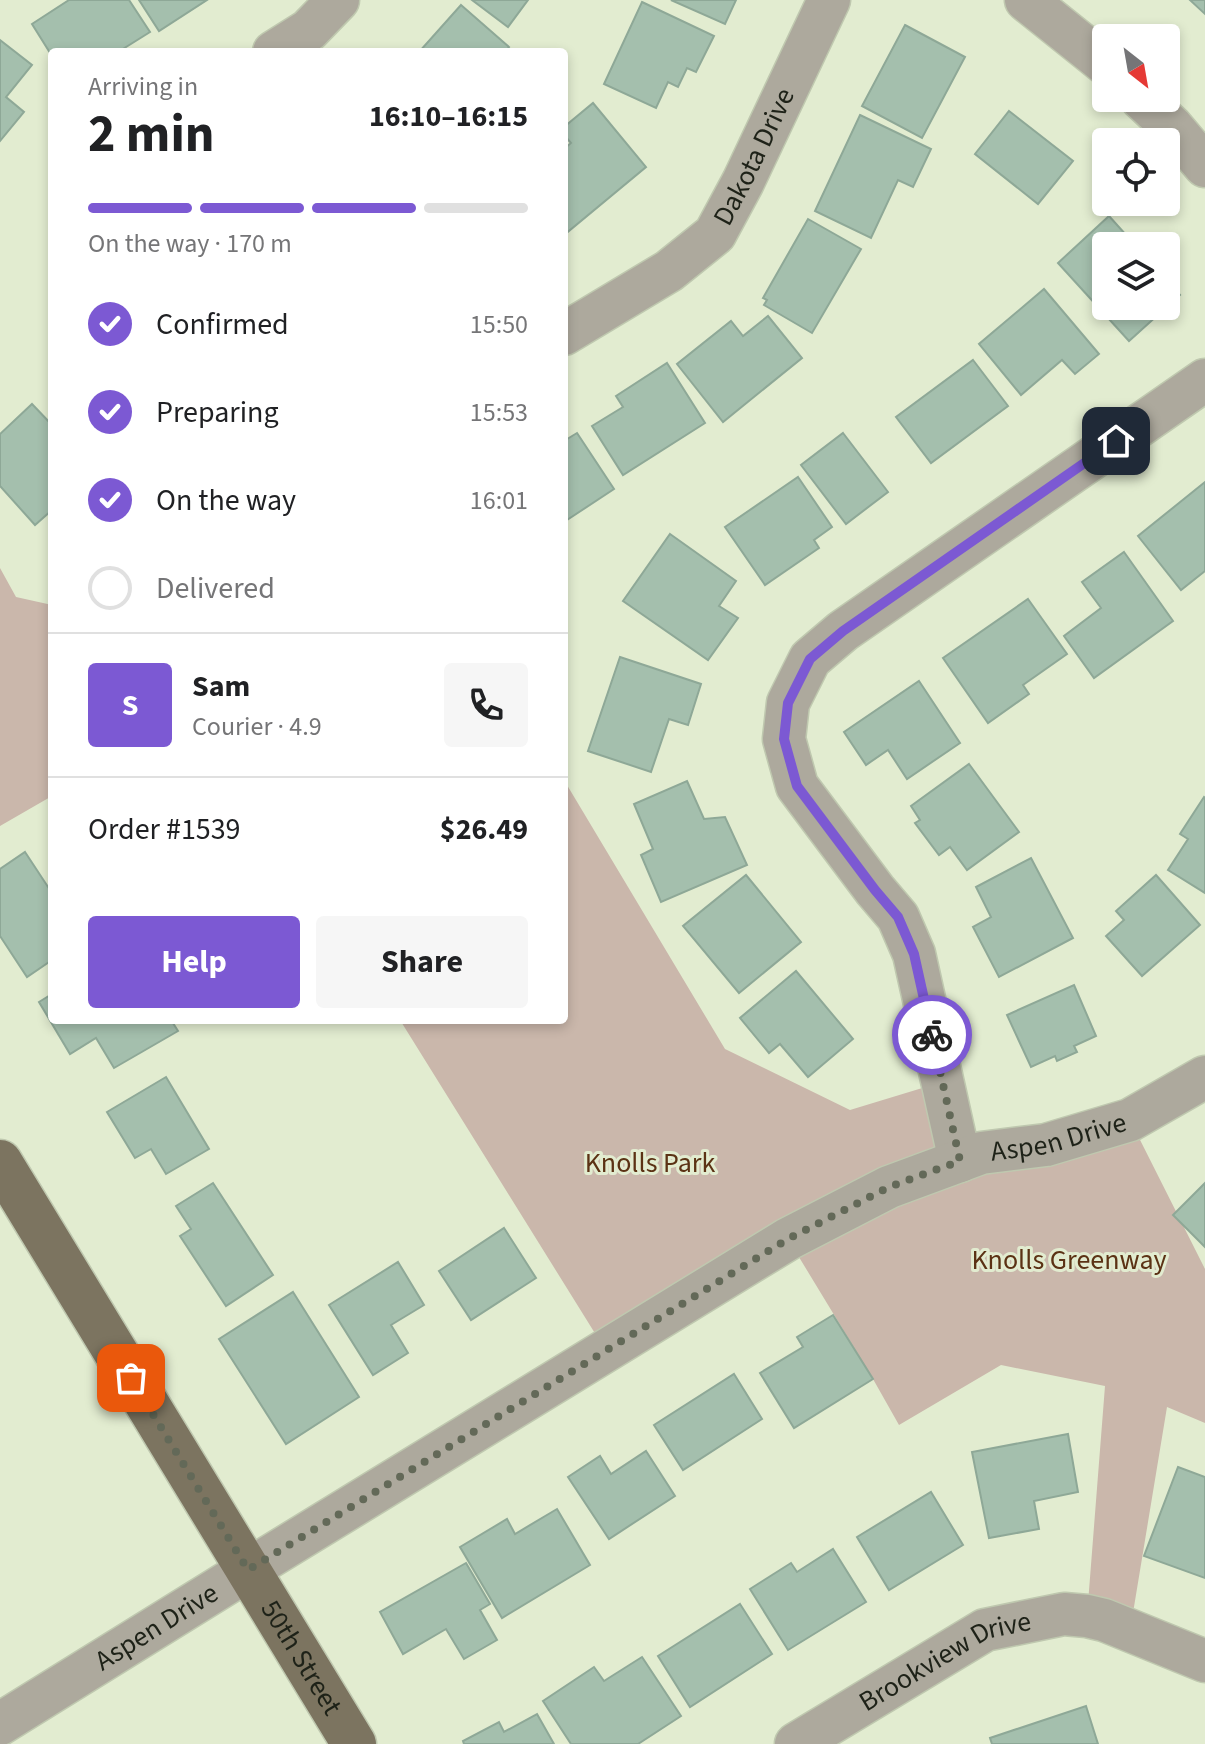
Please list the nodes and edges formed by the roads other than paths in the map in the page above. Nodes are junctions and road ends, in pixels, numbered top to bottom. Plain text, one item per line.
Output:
1 (338, 0) edge
2 (829, 0) edge
3 (1026, 0) edge
4 (280, 48) edge
5 (1092, 53) edge
6 (1156, 112) edge
7 (1205, 166) edge
8 (568, 332) edge
9 (1205, 380) edge
10 (1205, 1077) edge
11 (960, 1161) junction
12 (0, 1162) edge
13 (248, 1570) junction
14 (1205, 1661) edge
15 (0, 1724) edge
16 (354, 1744) edge
17 (796, 1744) edge

1 - 4 street
2 - 8 street, Dakota Drive
3 - 5 street
6 - 7 street
9 - 11 street
10 - 11 street, Aspen Drive
11 - 13 street, Aspen Drive
12 - 13 main road, 50th Street
13 - 15 street, Aspen Drive
13 - 16 main road, 50th Street
14 - 17 street, Brookview Drive

